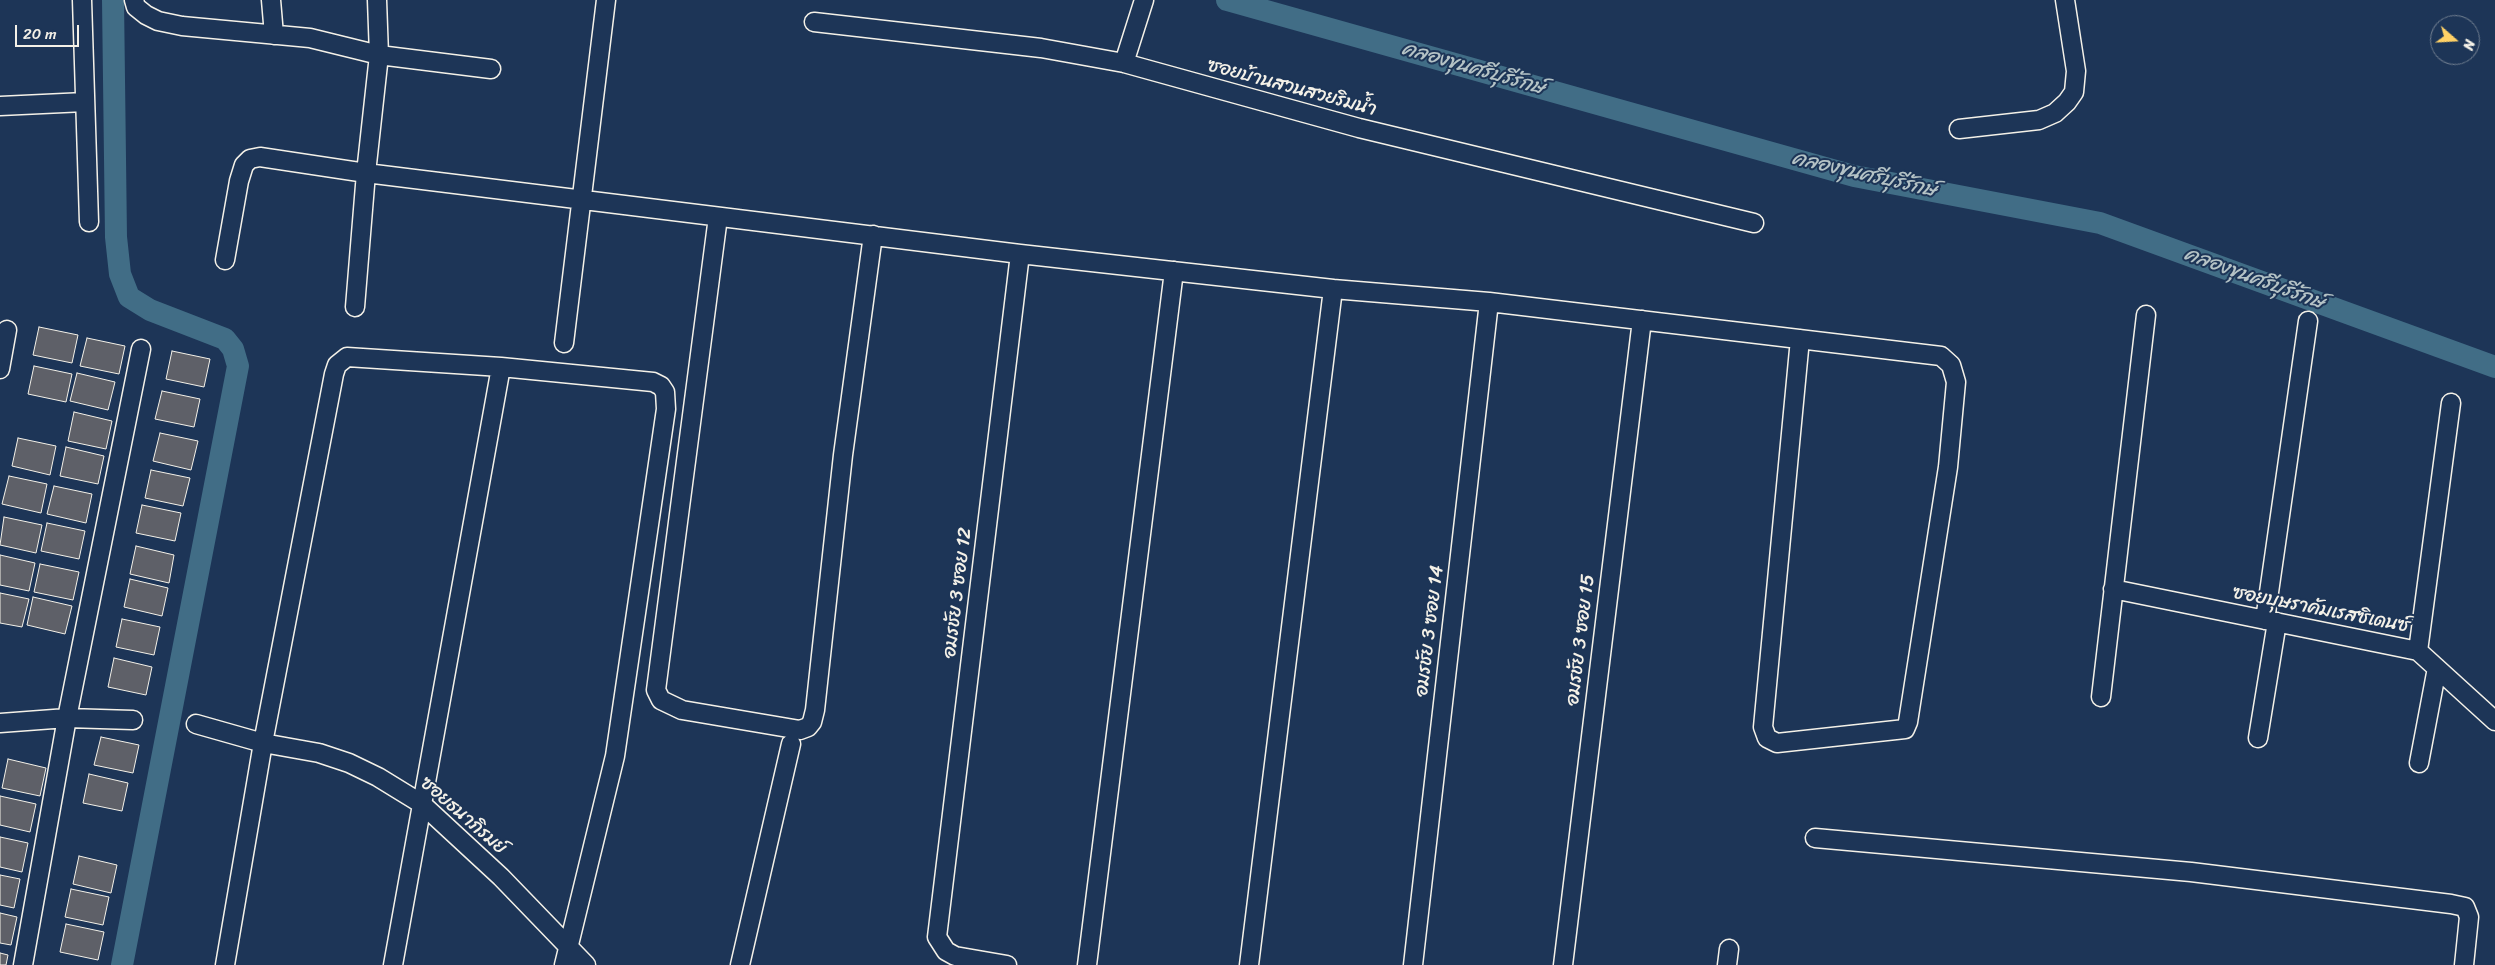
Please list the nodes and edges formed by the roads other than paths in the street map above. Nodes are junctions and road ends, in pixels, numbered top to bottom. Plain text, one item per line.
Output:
1 (82, 0) edge
2 (134, 0) edge
3 (272, 0) edge
4 (377, 0) edge
5 (606, 0) edge
6 (1144, 0) edge
7 (2065, 0) edge
8 (814, 22) dead end
9 (274, 35) junction
10 (380, 55) junction
11 (1124, 63) junction
12 (491, 69) dead end
13 (85, 102) junction
14 (0, 106) edge
15 (1959, 129) dead end
16 (366, 173) junction
17 (581, 198) junction
18 (718, 217) junction
19 (89, 222) dead end
20 (1754, 223) dead end
21 (873, 235) junction
22 (1020, 254) junction
23 (225, 260) dead end
24 (1174, 271) junction
25 (1334, 289) junction
26 (1489, 302) junction
27 (355, 307) dead end
28 (2146, 315) dead end
29 (1642, 320) junction
30 (2308, 321) dead end
31 (7, 330) dead end
32 (1800, 339) junction
33 (564, 343) dead end
34 (141, 349) dead end
35 (501, 367) junction
36 (0, 369) edge
37 (2451, 403) dead end
38 (2113, 589) junction
39 (2271, 621) junction
40 (2418, 651) junction
41 (2437, 668) junction
42 (2101, 697) dead end
43 (67, 718) junction
44 (133, 720) dead end
45 (2495, 721) edge
46 (0, 723) edge
47 (196, 724) dead end
48 (2258, 738) dead end
49 (263, 743) junction
50 (791, 744) dead end
51 (2419, 763) dead end
52 (422, 804) junction
53 (1815, 838) dead end
54 (568, 944) junction
55 (23, 965) edge
56 (224, 965) edge
57 (393, 965) edge
58 (564, 965) edge
59 (586, 965) edge
60 (740, 965) edge
61 (1007, 965) edge
62 (1087, 965) edge
63 (1249, 965) edge
64 (1413, 965) edge
65 (1563, 965) edge
66 (2464, 965) edge

1 - 13 street
2 - 9 street
3 - 9 street
4 - 10 street
5 - 17 street
6 - 11 street
7 - 15 street
8 - 11 street, ซอยบ้านสวนสวยริมน้ำ
9 - 10 street
10 - 12 street
10 - 16 street
11 - 20 street, ซอยบ้านสวนสวยริมน้ำ
13 - 14 street
13 - 19 street
16 - 17 street
16 - 23 street
16 - 27 street
17 - 18 street
17 - 33 street
18 - 21 street
18 - 21 street
21 - 22 street
22 - 24 street
22 - 61 street, อมรชัย 3 ซอย 12
24 - 25 street
24 - 62 street
25 - 26 street
25 - 63 street
26 - 29 street
26 - 64 street, อมรชัย 3 ซอย 14
28 - 38 street
29 - 32 street
29 - 65 street, อมรชัย 3 ซอย 15
30 - 39 street
31 - 36 street
32 - 32 street
34 - 43 street
35 - 49 street
35 - 52 street
35 - 54 street
37 - 40 street
38 - 39 street, ซอยบุษราคัมเรสซิเดนซ์
38 - 42 street
39 - 40 street, ซอยบุษราคัมเรสซิเดนซ์
39 - 48 street
40 - 41 street, ซอยบุษราคัมเรสซิเดนซ์
41 - 45 street, ซอยบุษราคัมเรสซิเดนซ์
41 - 51 street
43 - 44 street
43 - 46 street
43 - 55 street
47 - 49 street, ซอยธนาภิรมย์
49 - 52 street, ซอยธนาภิรมย์
49 - 56 street
50 - 60 street
52 - 54 street, ซอยธนาภิรมย์
52 - 57 street
53 - 66 street
54 - 58 street
54 - 59 street, ซอยธนาภิรมย์

